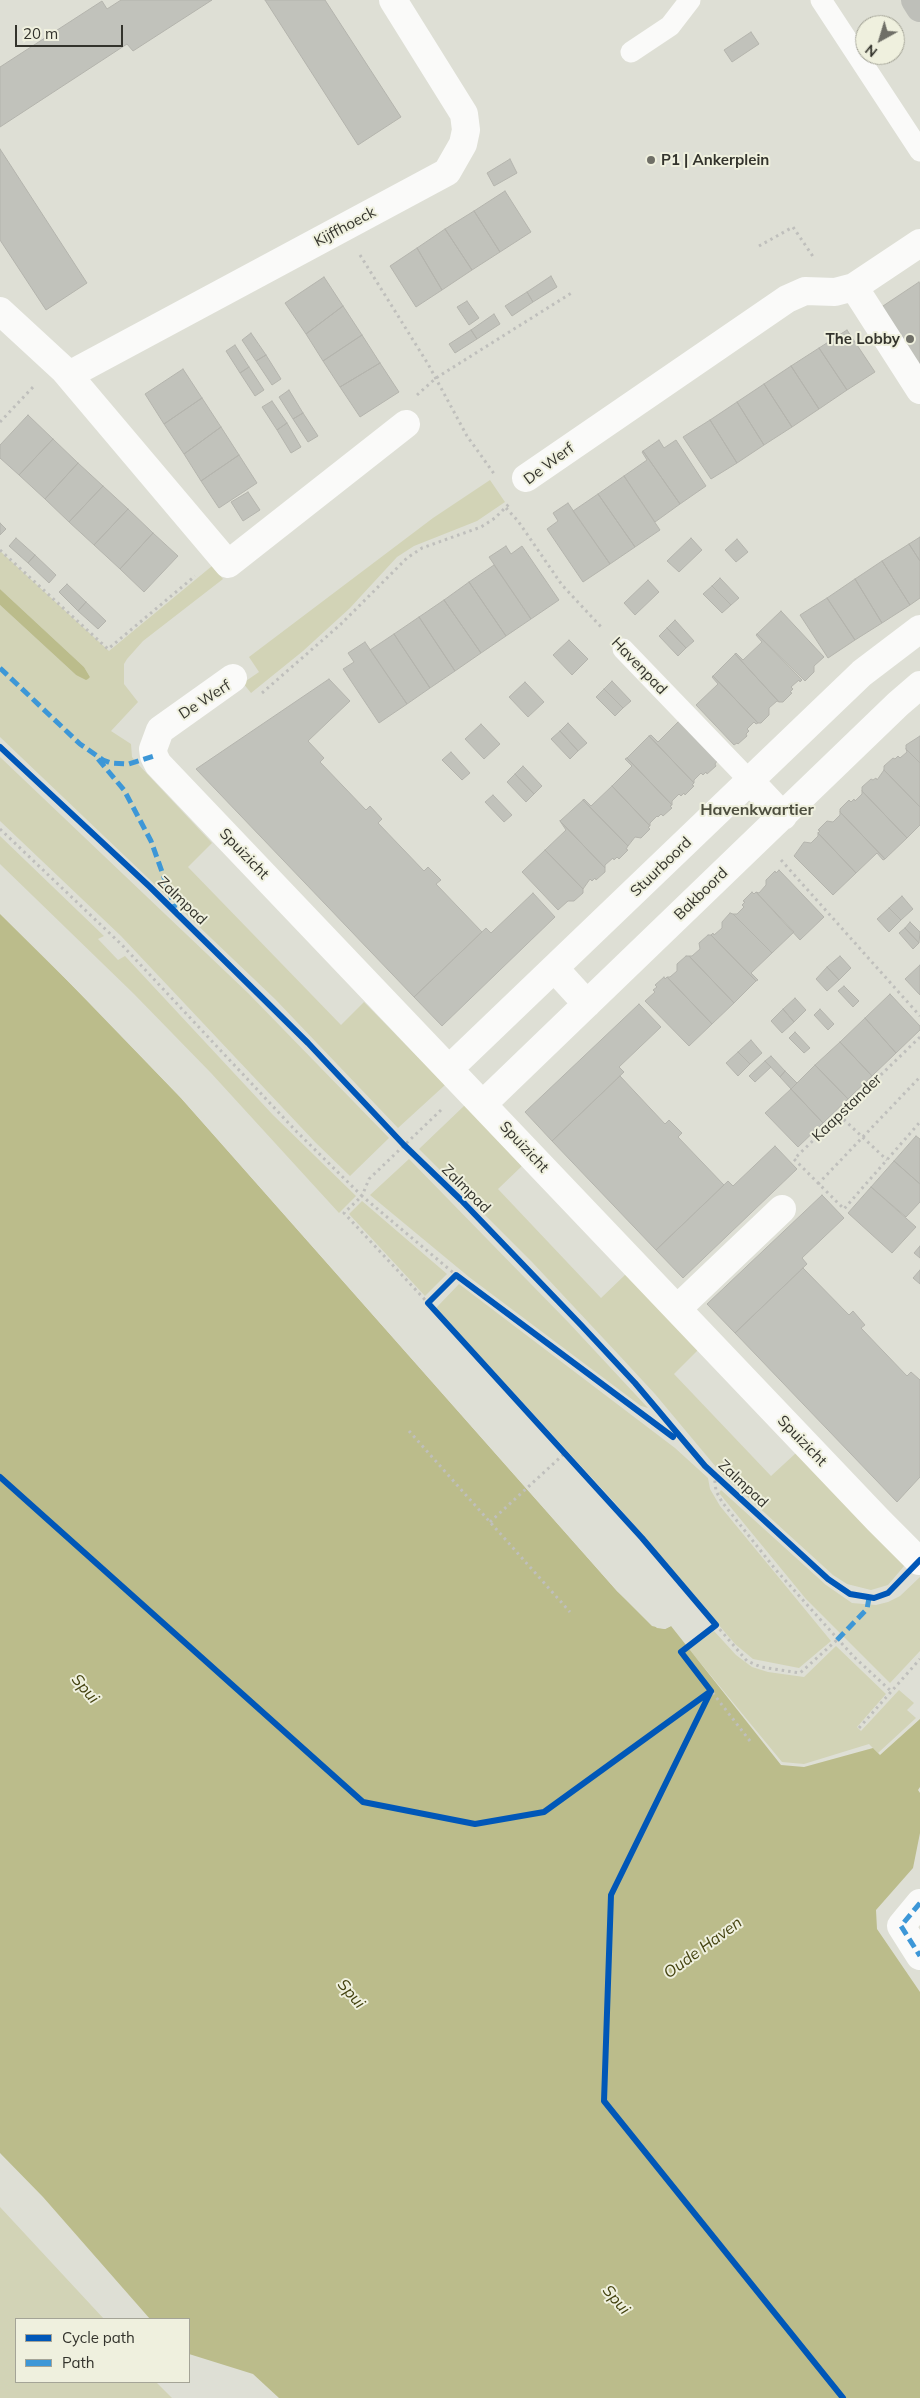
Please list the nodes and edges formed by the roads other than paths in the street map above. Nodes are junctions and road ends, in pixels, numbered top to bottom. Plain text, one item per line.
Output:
1 (393, 0) edge
2 (690, 0) edge
3 (821, 0) edge
4 (915, 0) edge
5 (920, 8) edge
6 (631, 52) dead end
7 (920, 151) edge
8 (920, 243) edge
9 (854, 287) junction
10 (0, 311) edge
11 (62, 369) junction
12 (920, 390) edge
13 (406, 424) road end
14 (521, 486) road end
15 (920, 630) edge
16 (622, 649) road end
17 (233, 678) road end
18 (920, 685) edge
19 (165, 725) joint
20 (750, 781) junction
21 (783, 816) junction
22 (555, 969) junction
23 (588, 1004) junction
24 (449, 1069) junction
25 (483, 1104) junction
26 (782, 1209) dead end
27 (677, 1309) junction
28 (919, 1561) edge
29 (920, 1903) edge
30 (920, 1956) edge

1 - 11 street, Kijffhoeck
2 - 6 lane
3 - 7 lane
4 - 5 street
8 - 9 street, De Werf
9 - 12 street
9 - 14 street, De Werf
10 - 11 street
11 - 13 street
15 - 20 street, Stuurboord
16 - 20 lane, Havenpad
17 - 19 street, De Werf
18 - 21 street, Bakboord
19 - 24 street, Spuizicht
20 - 21 street, Havenpad
20 - 22 street, Stuurboord
21 - 23 street, Bakboord
22 - 23 street
22 - 24 street, Stuurboord
23 - 25 street, Bakboord
24 - 25 street, Spuizicht
25 - 27 street, Spuizicht
26 - 27 street
27 - 28 street, Spuizicht
29 - 30 street

